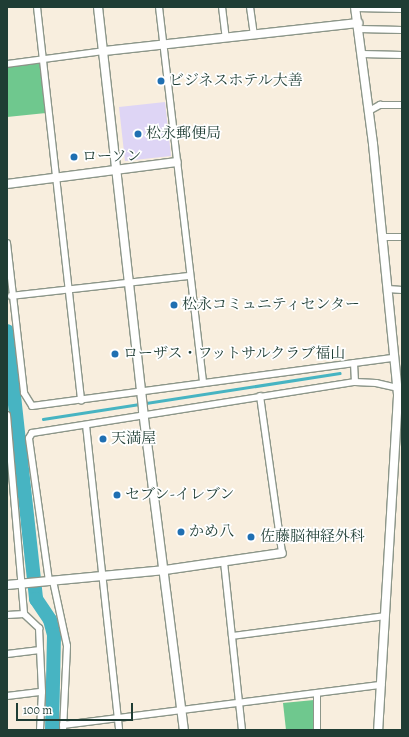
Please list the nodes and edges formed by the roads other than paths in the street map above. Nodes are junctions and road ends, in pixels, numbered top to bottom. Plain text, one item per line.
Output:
1 (37, 7) edge
2 (98, 7) edge
3 (159, 7) edge
4 (222, 7) edge
5 (250, 7) edge
6 (356, 8) edge
7 (402, 9) edge
8 (358, 26) junction
9 (402, 30) edge
10 (254, 35) junction
11 (226, 38) junction
12 (164, 45) junction
13 (104, 51) junction
14 (362, 54) junction
15 (402, 55) edge
16 (42, 58) junction
17 (7, 64) edge
18 (402, 106) edge
19 (369, 111) junction
20 (177, 162) junction
21 (117, 169) junction
22 (56, 178) junction
23 (7, 184) edge
24 (383, 237) junction
25 (402, 237) edge
26 (7, 243) edge
27 (190, 276) junction
28 (129, 283) junction
29 (388, 289) junction
30 (69, 290) junction
31 (402, 290) edge
32 (12, 296) junction
33 (394, 358) junction
34 (354, 364) junction
35 (203, 382) junction
36 (355, 382) junction
37 (400, 390) edge
38 (142, 396) junction
39 (260, 396) junction
40 (81, 401) junction
41 (143, 413) junction
42 (7, 415) edge
43 (86, 425) junction
44 (282, 553) joint
45 (224, 562) junction
46 (165, 570) junction
47 (104, 575) junction
48 (49, 582) junction
49 (24, 583) junction
50 (7, 585) edge
51 (24, 614) junction
52 (7, 615) edge
53 (385, 616) junction
54 (232, 636) junction
55 (40, 650) junction
56 (7, 654) edge
57 (381, 685) junction
58 (42, 692) junction
59 (318, 693) junction
60 (7, 696) edge
61 (239, 703) junction
62 (182, 711) junction
63 (118, 719) junction
64 (63, 728) edge
65 (40, 730) edge
66 (119, 730) edge
67 (184, 730) edge
68 (242, 730) edge
69 (317, 730) edge
70 (378, 730) edge

1 - 16 street
2 - 13 street
3 - 12 street
4 - 11 street
5 - 10 street
6 - 7 street
6 - 8 street
8 - 9 street
8 - 10 street
8 - 14 street
10 - 11 street
11 - 12 street
12 - 13 street
12 - 20 street
13 - 16 street
13 - 21 street
14 - 15 street
14 - 19 street
16 - 17 street
16 - 22 street
18 - 19 street
19 - 24 street
20 - 21 street
20 - 27 street
21 - 22 street
21 - 28 street
22 - 23 street
22 - 30 street
24 - 25 street
24 - 29 street
26 - 32 street
27 - 28 street
27 - 35 street
28 - 30 street
28 - 38 street
29 - 31 street
29 - 33 street
30 - 32 street
30 - 40 street
32 - 40 street
33 - 34 street
33 - 37 street
34 - 35 street
34 - 36 street
35 - 38 street
36 - 37 street
36 - 39 street
37 - 53 street
38 - 40 street
38 - 41 street
39 - 41 street
39 - 44 street
41 - 43 street
41 - 46 street
42 - 49 street
43 - 47 street
43 - 48 street
44 - 45 street
45 - 46 street
45 - 54 street
46 - 47 street
46 - 62 street
47 - 48 street
47 - 63 street
48 - 49 street
48 - 64 street
49 - 50 street
49 - 51 street
51 - 52 street
51 - 55 street
53 - 54 street
53 - 57 street
54 - 61 street
55 - 56 street
55 - 58 street
57 - 59 street
57 - 70 street
58 - 60 street
58 - 65 street
59 - 61 street
59 - 69 street
61 - 62 street
61 - 68 street
62 - 63 street
62 - 67 street
63 - 64 street
63 - 66 street

